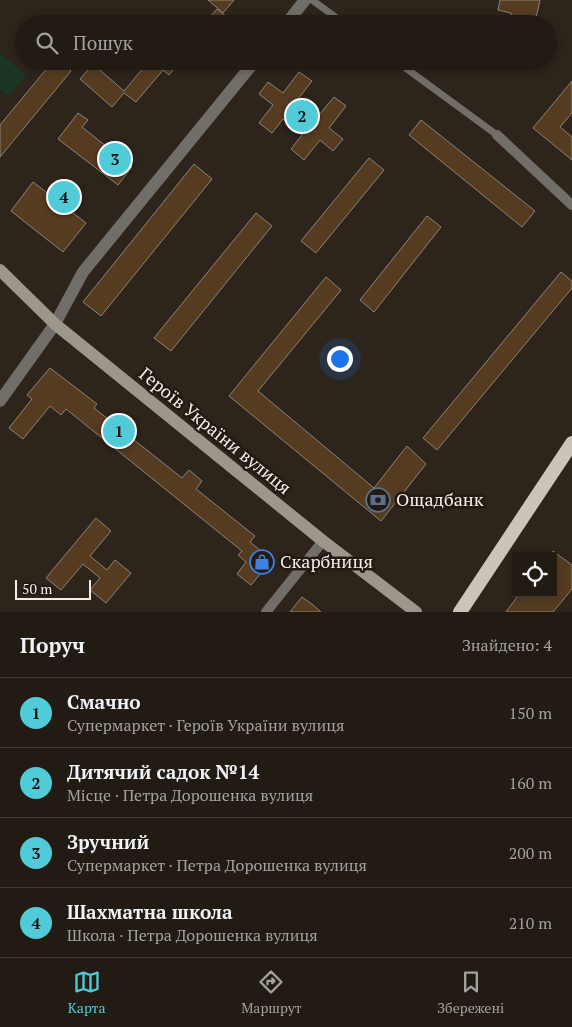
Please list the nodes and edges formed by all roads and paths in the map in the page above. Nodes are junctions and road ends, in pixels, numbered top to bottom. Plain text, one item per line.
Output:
1 (305, 0) edge
2 (312, 0) edge
3 (293, 15) edge
4 (332, 15) edge
5 (248, 70) edge
6 (408, 70) edge
7 (496, 135) joint
8 (572, 205) edge
9 (0, 270) edge
10 (55, 324) junction
11 (0, 401) edge
12 (572, 443) edge
13 (323, 541) junction
14 (266, 612) edge
15 (416, 612) edge
16 (460, 612) edge

1 - 3 street
2 - 4 street
5 - 10 street
6 - 7 street
7 - 8 street
9 - 10 main road, Героїв України вулиця
10 - 11 street
10 - 13 main road, Героїв України вулиця
12 - 16 highway
13 - 14 street
13 - 15 main road, Героїв України вулиця

